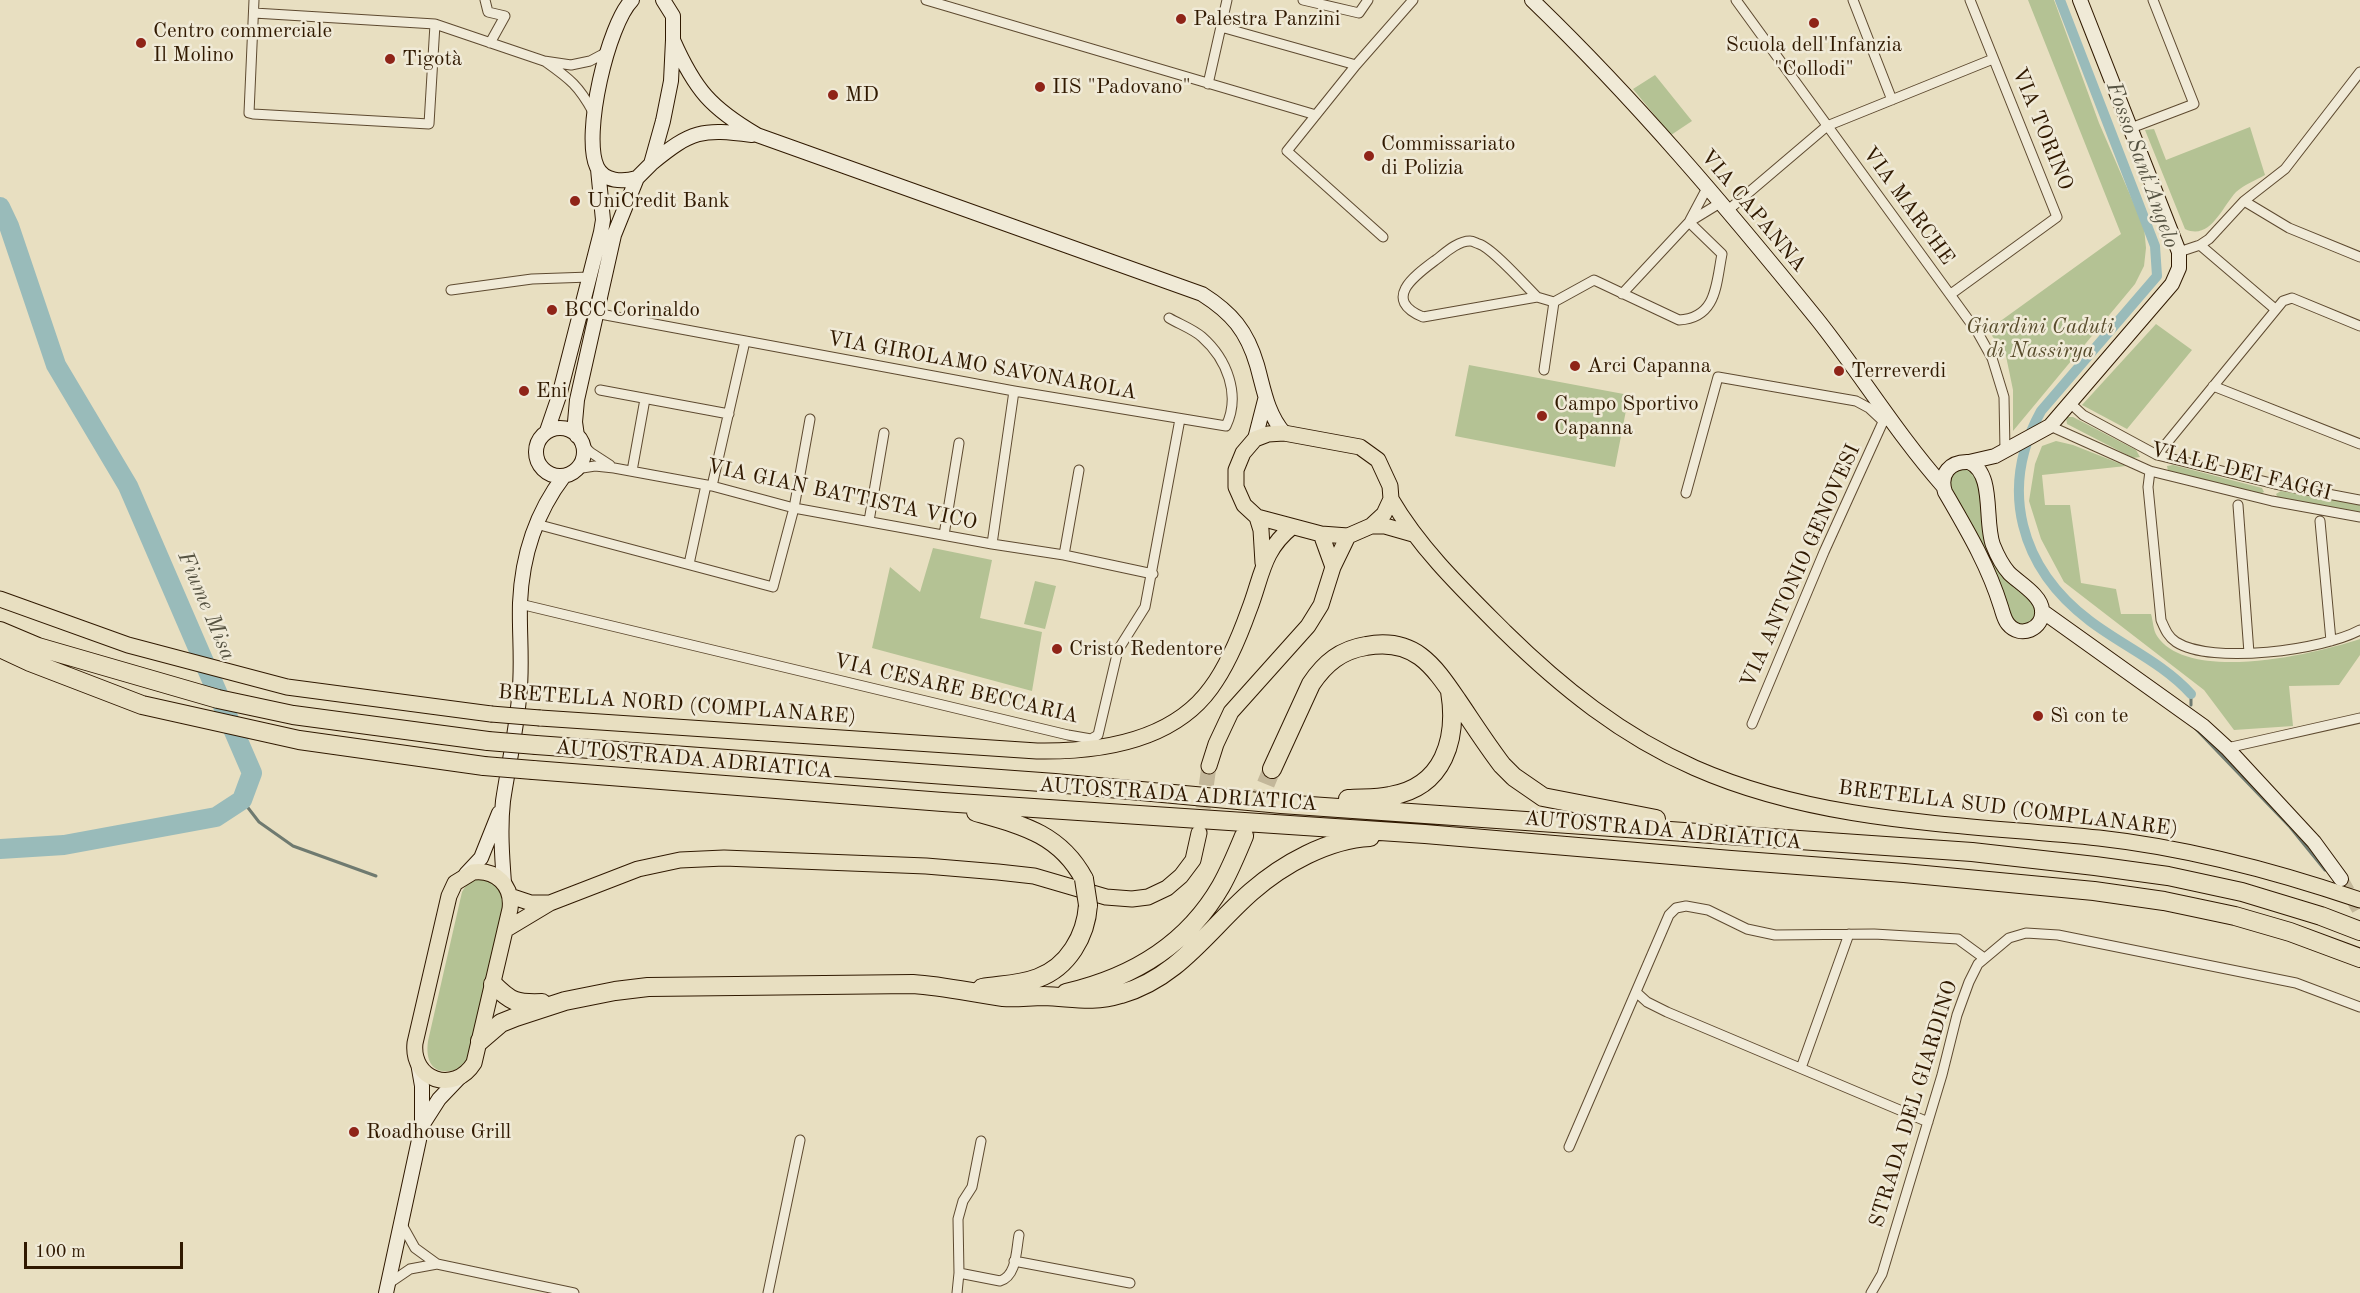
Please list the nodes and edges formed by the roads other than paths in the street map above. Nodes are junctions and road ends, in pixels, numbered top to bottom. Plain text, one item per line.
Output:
1 (254, 0) edge
2 (485, 0) edge
3 (632, 0) edge
4 (663, 0) edge
5 (674, 0) edge
6 (926, 0) edge
7 (1227, 0) edge
8 (1303, 0) edge
9 (1368, 0) edge
10 (1413, 0) edge
11 (1532, 0) edge
12 (1736, 0) edge
13 (1853, 0) edge
14 (1970, 0) edge
15 (2080, 0) edge
16 (2153, 0) edge
17 (254, 13) junction
18 (673, 16) junction
19 (435, 24) junction
20 (1221, 27) junction
21 (674, 40) junction
22 (490, 43) junction
23 (607, 52) junction
24 (1994, 59) junction
25 (544, 61) junction
26 (1356, 65) junction
27 (2360, 72) edge
28 (1208, 84) junction
29 (1892, 100) junction
30 (595, 114) junction
31 (1316, 115) junction
32 (1827, 126) junction
33 (2131, 128) junction
34 (757, 135) junction
35 (651, 164) junction
36 (597, 169) junction
37 (637, 178) junction
38 (1707, 188) junction
39 (2244, 201) junction
40 (1724, 207) junction
41 (1689, 222) junction
42 (1383, 237) dead end
43 (2200, 245) junction
44 (2179, 252) junction
45 (2360, 257) edge
46 (590, 277) junction
47 (451, 290) dead end
48 (1622, 294) junction
49 (1951, 294) junction
50 (1537, 297) junction
51 (1554, 302) junction
52 (2275, 309) junction
53 (595, 313) junction
54 (1169, 318) dead end
55 (2360, 326) edge
56 (745, 341) junction
57 (1544, 370) dead end
58 (2214, 386) junction
59 (600, 390) dead end
60 (1014, 391) junction
61 (645, 399) junction
62 (1265, 400) junction
63 (2070, 403) junction
64 (729, 414) junction
65 (1886, 417) junction
66 (810, 419) dead end
67 (1180, 419) junction
68 (2050, 426) junction
69 (548, 431) junction
70 (884, 433) dead end
71 (1284, 434) junction
72 (1255, 439) junction
73 (580, 440) junction
74 (959, 443) dead end
75 (2360, 444) edge
76 (2000, 453) junction
77 (2157, 455) junction
78 (1969, 462) junction
79 (1925, 464) junction
80 (1951, 466) junction
81 (542, 468) junction
82 (614, 468) junction
83 (576, 469) junction
84 (1079, 470) dead end
85 (632, 471) junction
86 (2150, 471) junction
87 (1984, 475) junction
88 (564, 476) junction
89 (709, 486) junction
90 (1943, 486) junction
91 (1686, 493) dead end
92 (1391, 499) junction
93 (2360, 500) edge
94 (2238, 505) dead end
95 (542, 507) junction
96 (795, 508) junction
97 (1257, 516) junction
98 (2360, 517) edge
99 (869, 521) junction
100 (2320, 521) dead end
101 (536, 524) junction
102 (1371, 526) junction
103 (1292, 527) junction
104 (1321, 534) junction
105 (1413, 534) junction
106 (944, 535) junction
107 (1348, 536) junction
108 (992, 544) junction
109 (1064, 555) junction
110 (1263, 563) junction
111 (689, 564) junction
112 (1333, 567) junction
113 (1153, 574) junction
114 (0, 599) edge
115 (520, 604) junction
116 (2042, 611) junction
117 (2037, 626) junction
118 (2063, 626) junction
119 (0, 630) edge
120 (2360, 630) edge
121 (2331, 641) junction
122 (0, 648) edge
123 (2249, 653) junction
124 (1450, 689) junction
125 (2360, 718) edge
126 (1752, 724) dead end
127 (2227, 748) junction
128 (1209, 766) tunnel mouth
129 (1272, 769) tunnel mouth
130 (503, 802) junction
131 (943, 802) junction
132 (1281, 804) junction
133 (1199, 833) tunnel mouth
134 (1425, 834) junction
135 (1731, 834) junction
136 (1244, 836) tunnel mouth
137 (466, 874) junction
138 (2341, 879) tunnel mouth
139 (507, 889) junction
140 (2360, 900) edge
141 (550, 903) junction
142 (505, 930) junction
143 (2360, 931) edge
144 (1849, 934) junction
145 (1984, 958) junction
146 (2360, 958) edge
147 (493, 984) junction
148 (965, 990) junction
149 (1636, 992) junction
150 (1044, 996) junction
151 (565, 1001) junction
152 (2360, 1006) edge
153 (480, 1041) junction
154 (418, 1063) junction
155 (1801, 1068) junction
156 (459, 1078) junction
157 (1928, 1122) junction
158 (422, 1126) junction
159 (801, 1140) dead end
160 (981, 1141) dead end
161 (1569, 1147) dead end
162 (401, 1223) junction
163 (1019, 1235) dead end
164 (1014, 1261) junction
165 (437, 1264) junction
166 (959, 1274) junction
167 (1130, 1283) dead end
168 (387, 1288) edge
169 (574, 1293) edge
170 (768, 1293) edge
171 (957, 1293) edge
172 (1871, 1293) edge

1 - 17 street
2 - 22 street
3 - 23 main road
4 - 18 main road
5 - 18 main road
6 - 28 street
7 - 20 street
8 - 9 street
10 - 26 street
11 - 38 main road, VIA CAPANNA
12 - 32 street, VIA MARCHE
13 - 29 street
14 - 24 street, VIA TORINO
15 - 33 main road
16 - 33 street
17 - 19 street
17 - 19 street
18 - 21 main road
19 - 22 street
20 - 26 street
20 - 28 street
21 - 34 main road
21 - 35 main road
22 - 25 street
23 - 25 street
23 - 30 main road
24 - 29 street
24 - 49 street, VIA TORINO
25 - 30 street
26 - 31 street
27 - 39 street
28 - 31 street
29 - 32 street
30 - 36 main road
31 - 42 street
32 - 40 street
32 - 49 street, VIA MARCHE
33 - 44 main road
34 - 35 main road
34 - 62 main road
35 - 37 main road
36 - 37 main road
36 - 46 main road
37 - 53 main road
38 - 40 main road, VIA CAPANNA
38 - 41 street
39 - 43 street
39 - 45 street
40 - 41 street
40 - 65 main road, VIA CAPANNA
41 - 48 street
41 - 48 street
43 - 44 street
43 - 52 street
44 - 63 main road
46 - 47 street
46 - 69 main road
48 - 51 street
49 - 76 street, VIA MARCHE
50 - 50 street
50 - 51 street
51 - 57 street
52 - 55 street
52 - 58 street
53 - 56 street, VIA GIROLAMO SAVONAROLA
53 - 73 main road
54 - 67 street, VIA GIROLAMO SAVONAROLA
56 - 60 street, VIA GIROLAMO SAVONAROLA
56 - 64 street
58 - 75 street
58 - 77 street
59 - 61 street
60 - 67 street, VIA GIROLAMO SAVONAROLA
60 - 108 street
61 - 64 street
61 - 85 street
62 - 71 main road
62 - 72 main road
63 - 68 main road
63 - 77 street, VIALE DEI FAGGI
64 - 89 street
65 - 79 main road, VIA CAPANNA
65 - 91 street
65 - 126 street, VIA ANTONIO GENOVESI
66 - 96 street
67 - 113 street, VIA CESARE BECCARIA
68 - 76 main road
68 - 86 street, VIALE DEI FAGGI
69 - 73 main road
69 - 81 main road
70 - 99 street
71 - 72 main road
71 - 92 main road
72 - 97 main road
73 - 82 street, VIA GIAN BATTISTA VICO
73 - 83 main road
74 - 106 street
76 - 78 main road
76 - 87 main road
77 - 86 street
77 - 93 street, VIALE DEI FAGGI
78 - 80 main road
78 - 87 main road
79 - 80 main road
79 - 90 main road, VIA CAPANNA
80 - 90 main road
81 - 88 main road
81 - 95 main road
82 - 83 street, VIA GIAN BATTISTA VICO
82 - 85 street, VIA GIAN BATTISTA VICO
83 - 88 main road
84 - 109 street
85 - 89 street, VIA GIAN BATTISTA VICO
86 - 98 street, VIALE DEI FAGGI
86 - 123 street
87 - 116 main road
88 - 95 main road
89 - 96 street, VIA GIAN BATTISTA VICO
89 - 111 street
90 - 117 main road, VIA CAPANNA
92 - 102 main road
92 - 105 main road, BRETELLA SUD (COMPLANARE)
94 - 123 street
95 - 101 main road
96 - 99 street, VIA GIAN BATTISTA VICO
96 - 111 street
97 - 103 main road
97 - 110 main road, BRETELLA NORD (COMPLANARE)
99 - 106 street, VIA GIAN BATTISTA VICO
100 - 121 street
101 - 111 street
101 - 115 main road
102 - 105 main road
102 - 107 main road
103 - 104 main road
103 - 110 main road, BRETELLA NORD (COMPLANARE)
104 - 107 main road
104 - 112 main road
105 - 140 main road, BRETELLA SUD (COMPLANARE)
106 - 108 street, VIA GIAN BATTISTA VICO
107 - 112 main road
108 - 109 street, VIA GIAN BATTISTA VICO
109 - 113 street, VIA GIAN BATTISTA VICO
110 - 114 main road, BRETELLA NORD (COMPLANARE), bridge
112 - 128 main road
113 - 115 street, VIA CESARE BECCARIA
115 - 130 main road
116 - 117 main road
116 - 118 main road
117 - 118 main road, VIA CAPANNA
118 - 127 main road
119 - 132 highway, AUTOSTRADA ADRIATICA, bridge
120 - 121 street
121 - 123 street
122 - 131 highway, AUTOSTRADA ADRIATICA, bridge
124 - 129 highway
124 - 132 highway
124 - 135 highway
125 - 127 street
127 - 138 main road
130 - 137 main road
130 - 139 main road
131 - 134 highway, AUTOSTRADA ADRIATICA
131 - 148 highway, bridge
132 - 135 highway, AUTOSTRADA ADRIATICA
133 - 141 main road
134 - 146 highway, AUTOSTRADA ADRIATICA
134 - 150 highway
135 - 143 highway, AUTOSTRADA ADRIATICA
136 - 150 highway
137 - 139 main road
137 - 154 main road
139 - 141 main road
139 - 142 main road
141 - 142 main road
142 - 147 main road
144 - 145 street
144 - 149 street
144 - 155 street
145 - 152 street, STRADA DEL GIARDINO
145 - 157 street, STRADA DEL GIARDINO
147 - 151 highway
147 - 153 main road
148 - 150 highway
148 - 151 highway
149 - 155 street
149 - 161 street
151 - 153 highway
153 - 156 main road
154 - 156 main road
154 - 158 main road
155 - 157 street
156 - 158 main road
157 - 172 street, STRADA DEL GIARDINO
158 - 162 main road
159 - 170 street
160 - 166 street
162 - 165 street
162 - 168 main road
163 - 164 street
164 - 166 street
164 - 167 street
165 - 168 street
165 - 169 street
166 - 171 street

